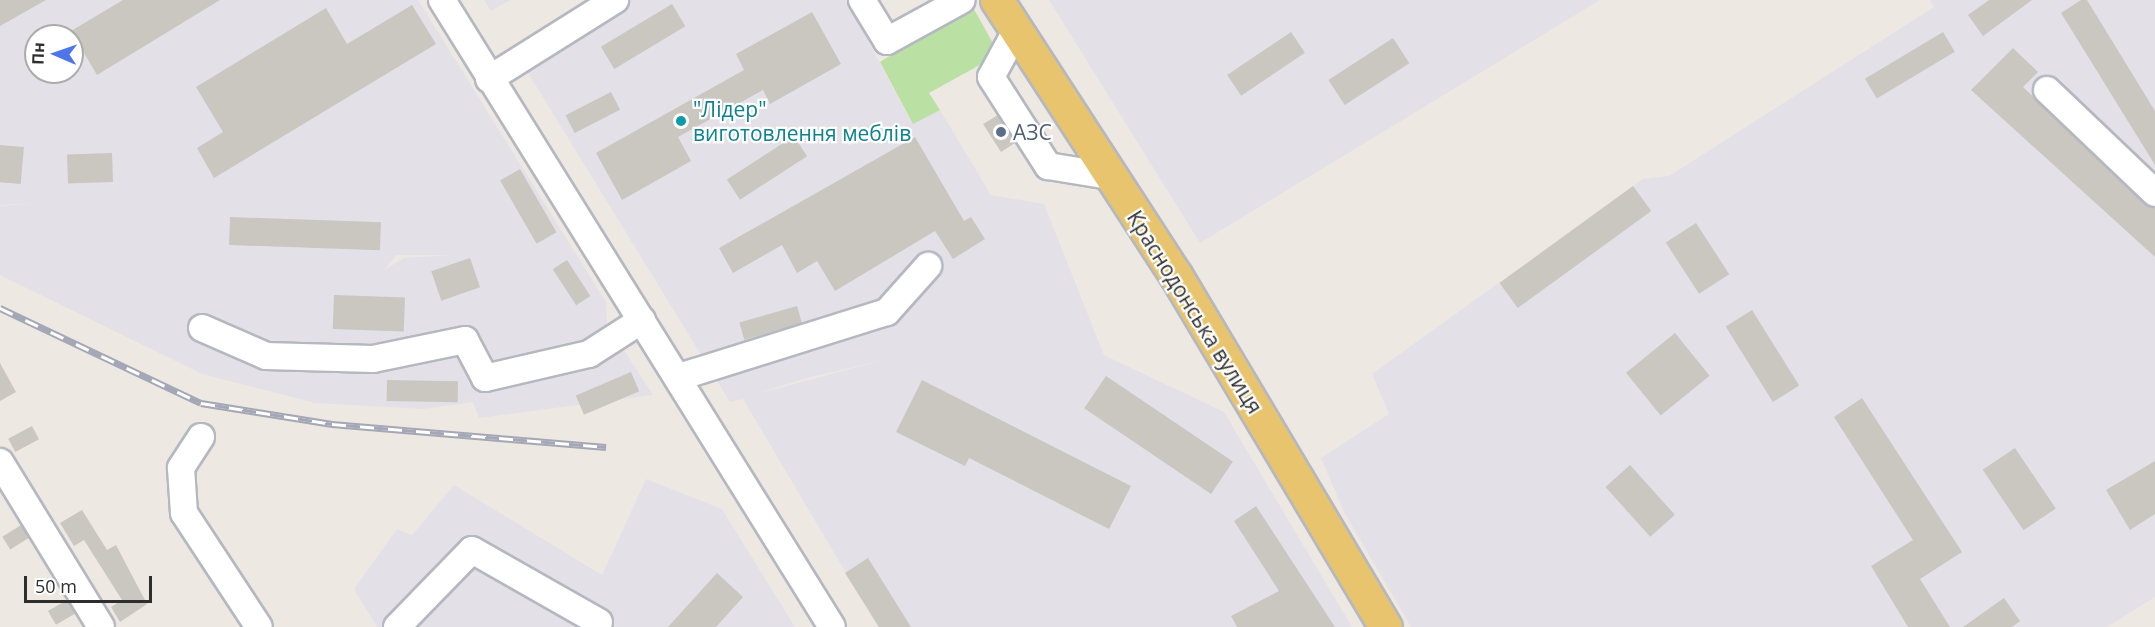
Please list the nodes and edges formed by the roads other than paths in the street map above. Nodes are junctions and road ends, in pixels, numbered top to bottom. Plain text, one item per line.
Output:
1 (442, 0) edge
2 (615, 0) edge
3 (862, 0) edge
4 (962, 0) edge
5 (997, 0) edge
6 (1016, 31) junction
7 (489, 79) junction
8 (2047, 90) dead end
9 (1109, 176) junction
10 (2155, 193) edge
11 (928, 266) dead end
12 (642, 320) junction
13 (202, 328) dead end
14 (679, 377) junction
15 (201, 437) dead end
16 (0, 462) edge
17 (599, 622) dead end
18 (101, 627) edge
19 (259, 627) edge
20 (397, 627) edge
21 (832, 627) edge
22 (1386, 627) edge

1 - 7 street
2 - 7 street
3 - 4 street
5 - 6 main road, Краснодонська вулиця
6 - 9 main road, Краснодонська вулиця
6 - 9 street
7 - 12 street
8 - 10 street
9 - 22 main road, Краснодонська вулиця
11 - 14 street
12 - 13 street
12 - 14 street
14 - 21 street
15 - 19 street
16 - 18 street
17 - 20 street

